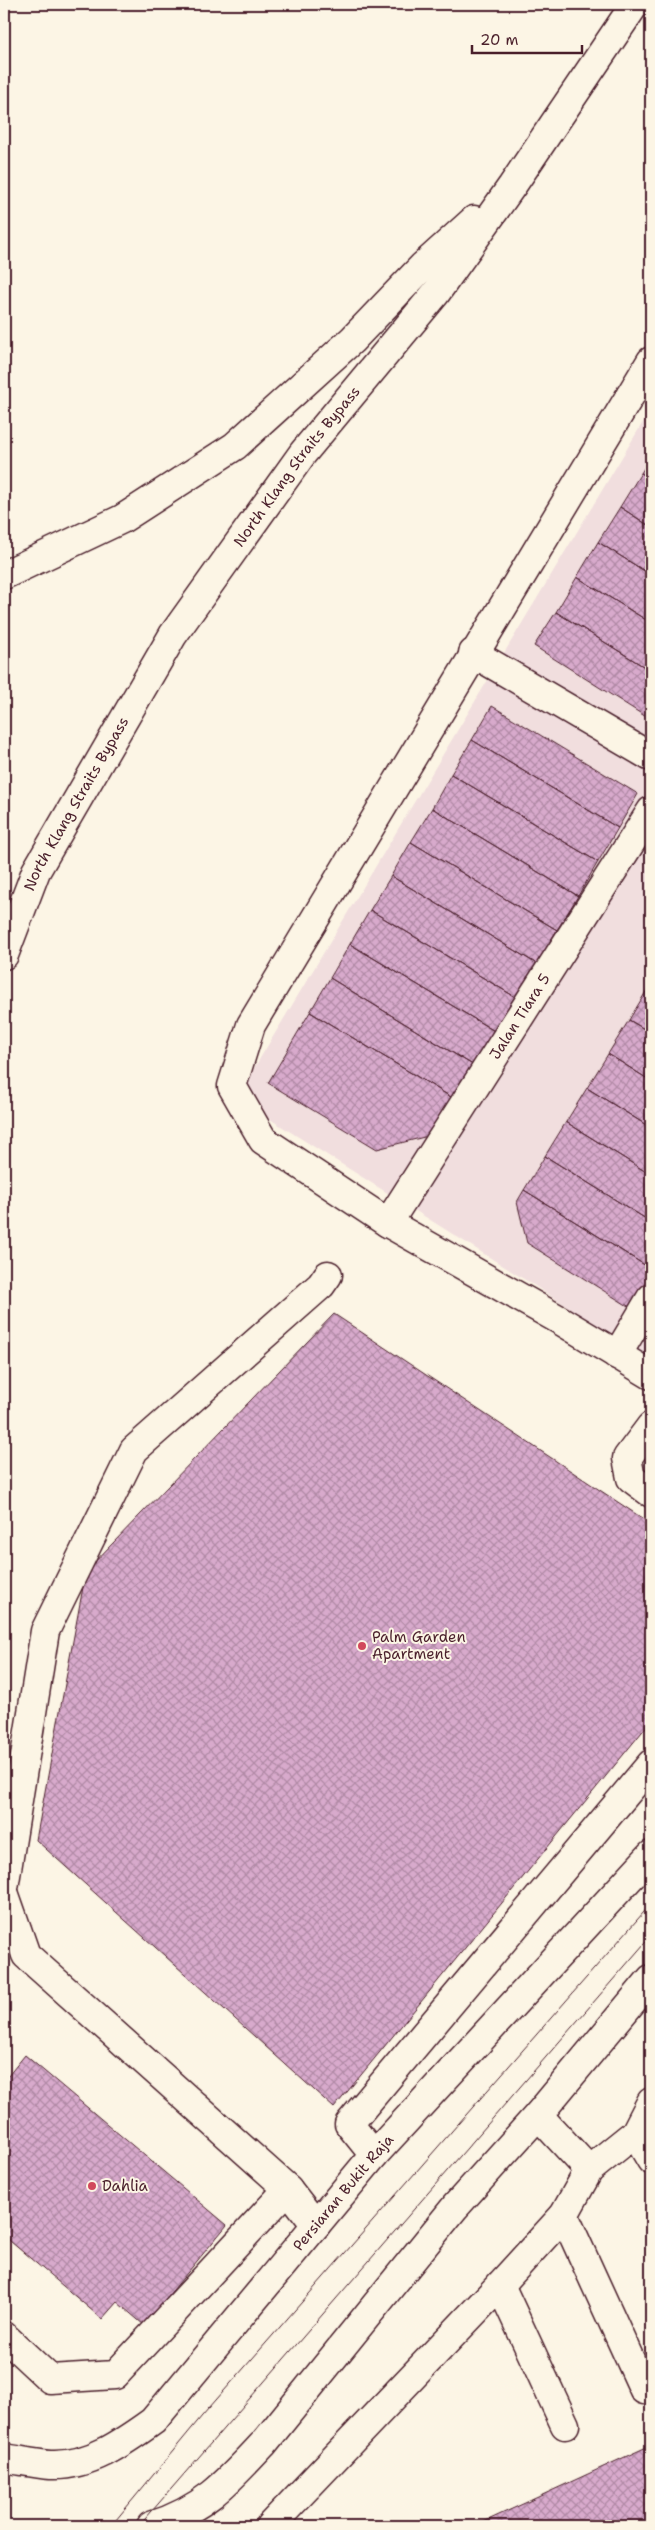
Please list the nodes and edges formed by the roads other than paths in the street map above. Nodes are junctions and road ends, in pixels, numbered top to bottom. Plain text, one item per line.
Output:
1 (635, 4) edge
2 (512, 186) junction
3 (651, 361) edge
4 (16, 570) edge
5 (473, 653) junction
6 (651, 757) edge
7 (651, 811) edge
8 (4, 954) edge
9 (388, 1223) junction
10 (328, 1274) dead end
11 (651, 1298) edge
12 (617, 1355) junction
13 (651, 1375) edge
14 (651, 1426) edge
15 (651, 1493) edge
16 (651, 1764) edge
17 (651, 1855) edge
18 (4, 1890) edge
19 (651, 1979) edge
20 (651, 2102) edge
21 (538, 2115) junction
22 (635, 2133) junction
23 (374, 2155) junction
24 (651, 2160) edge
25 (589, 2170) junction
26 (288, 2189) junction
27 (564, 2215) junction
28 (316, 2225) junction
29 (500, 2285) junction
30 (4, 2336) edge
31 (644, 2390) dead end
32 (565, 2425) dead end
33 (4, 2458) edge
34 (52, 2465) junction
35 (4, 2477) edge
36 (150, 2526) edge
37 (270, 2526) edge

1 - 2 main road, North Klang Straits Bypass
2 - 4 main road
2 - 8 main road, North Klang Straits Bypass
3 - 5 main road
5 - 6 main road
5 - 9 main road
7 - 9 main road, Jalan Tiara 5
9 - 12 main road
10 - 18 main road
11 - 12 main road
12 - 13 main road
14 - 15 main road
16 - 23 main road
17 - 23 main road, Persiaran Bukit Raja
18 - 26 main road
19 - 21 main road
20 - 22 main road
21 - 25 main road
21 - 36 main road
22 - 24 main road
22 - 25 main road
23 - 28 main road, Persiaran Bukit Raja
25 - 27 main road
26 - 28 main road
26 - 30 main road
27 - 29 main road
27 - 31 main road
28 - 34 main road, Persiaran Bukit Raja
29 - 32 main road
29 - 37 main road
33 - 34 main road, Persiaran Bukit Raja
34 - 35 main road

